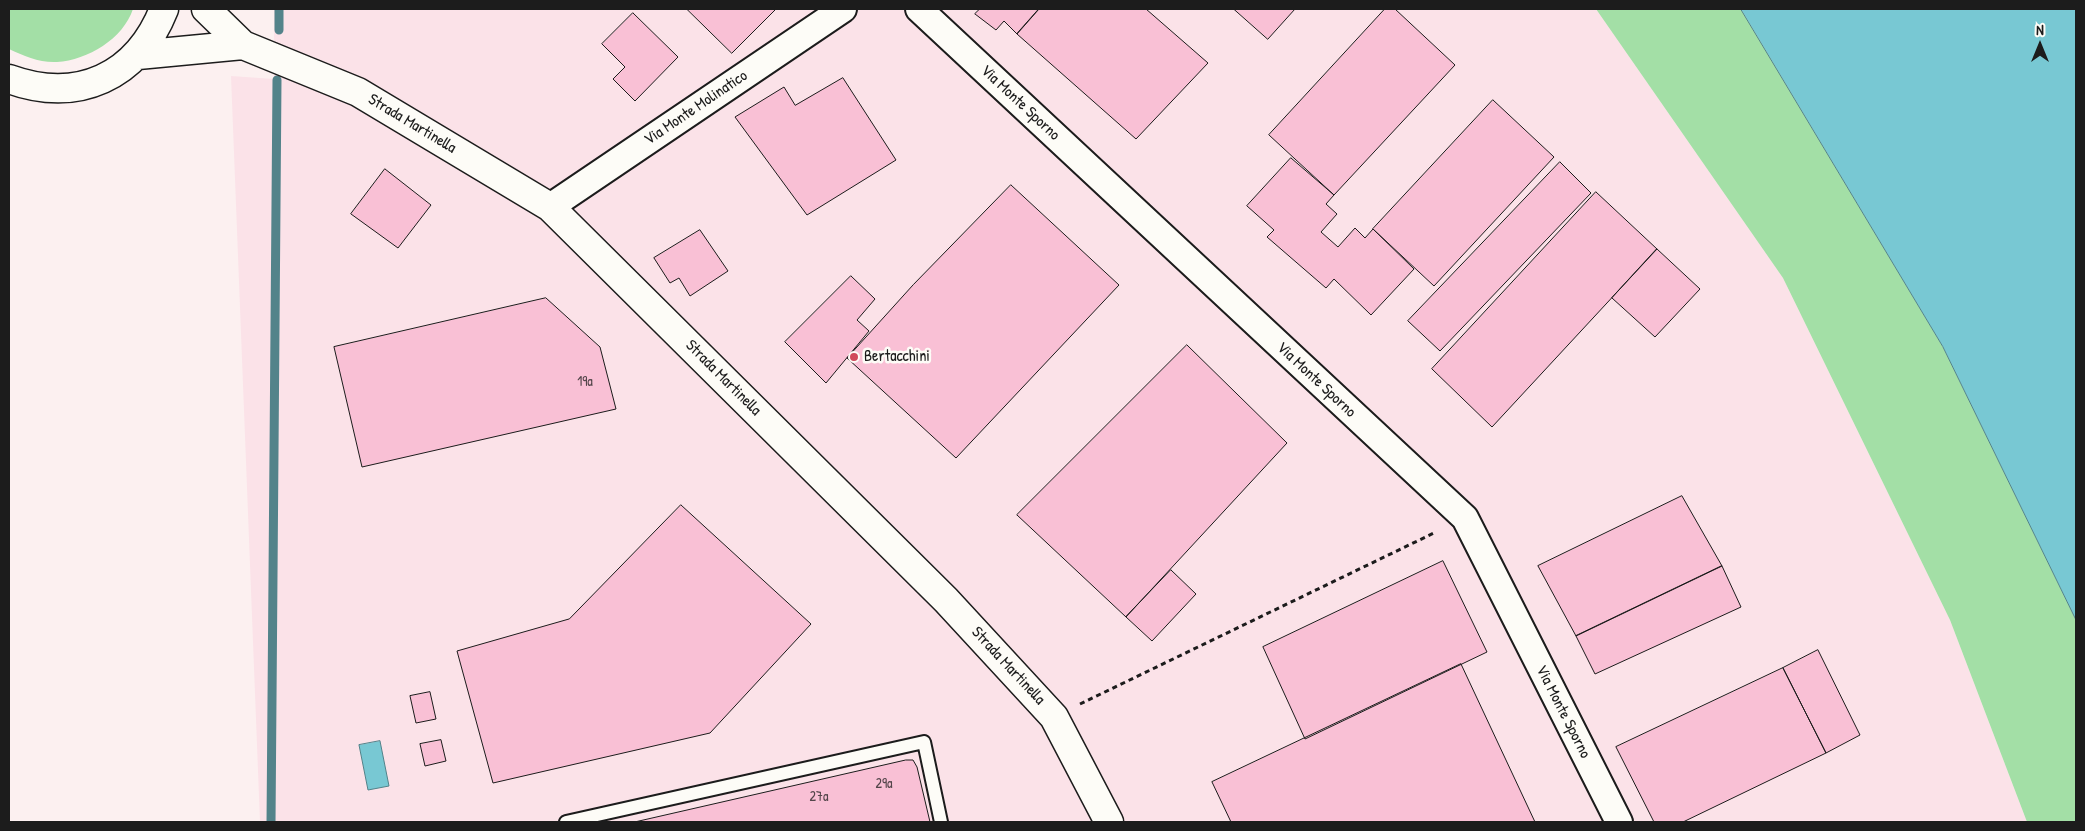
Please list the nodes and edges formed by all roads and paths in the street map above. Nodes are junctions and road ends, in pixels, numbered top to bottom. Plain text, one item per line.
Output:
1 (164, 9) edge
2 (206, 9) edge
3 (843, 9) edge
4 (919, 9) edge
5 (243, 45) junction
6 (138, 55) junction
7 (9, 79) edge
8 (550, 207) junction
9 (1464, 518) junction
10 (1054, 717) junction
11 (566, 822) edge
12 (941, 822) edge
13 (1108, 822) edge
14 (1619, 822) edge

1 - 6 street, Strada Martinella
2 - 5 street, Strada Martinella
3 - 8 street, Via Monte Molinatico
4 - 9 street, Via Monte Sporno
5 - 6 street, Strada Martinella
5 - 8 street, Strada Martinella
6 - 7 street, Strada Martinella
8 - 10 street, Strada Martinella
9 - 10 path
9 - 14 street, Via Monte Sporno
10 - 13 street, Strada Martinella
11 - 12 lane

